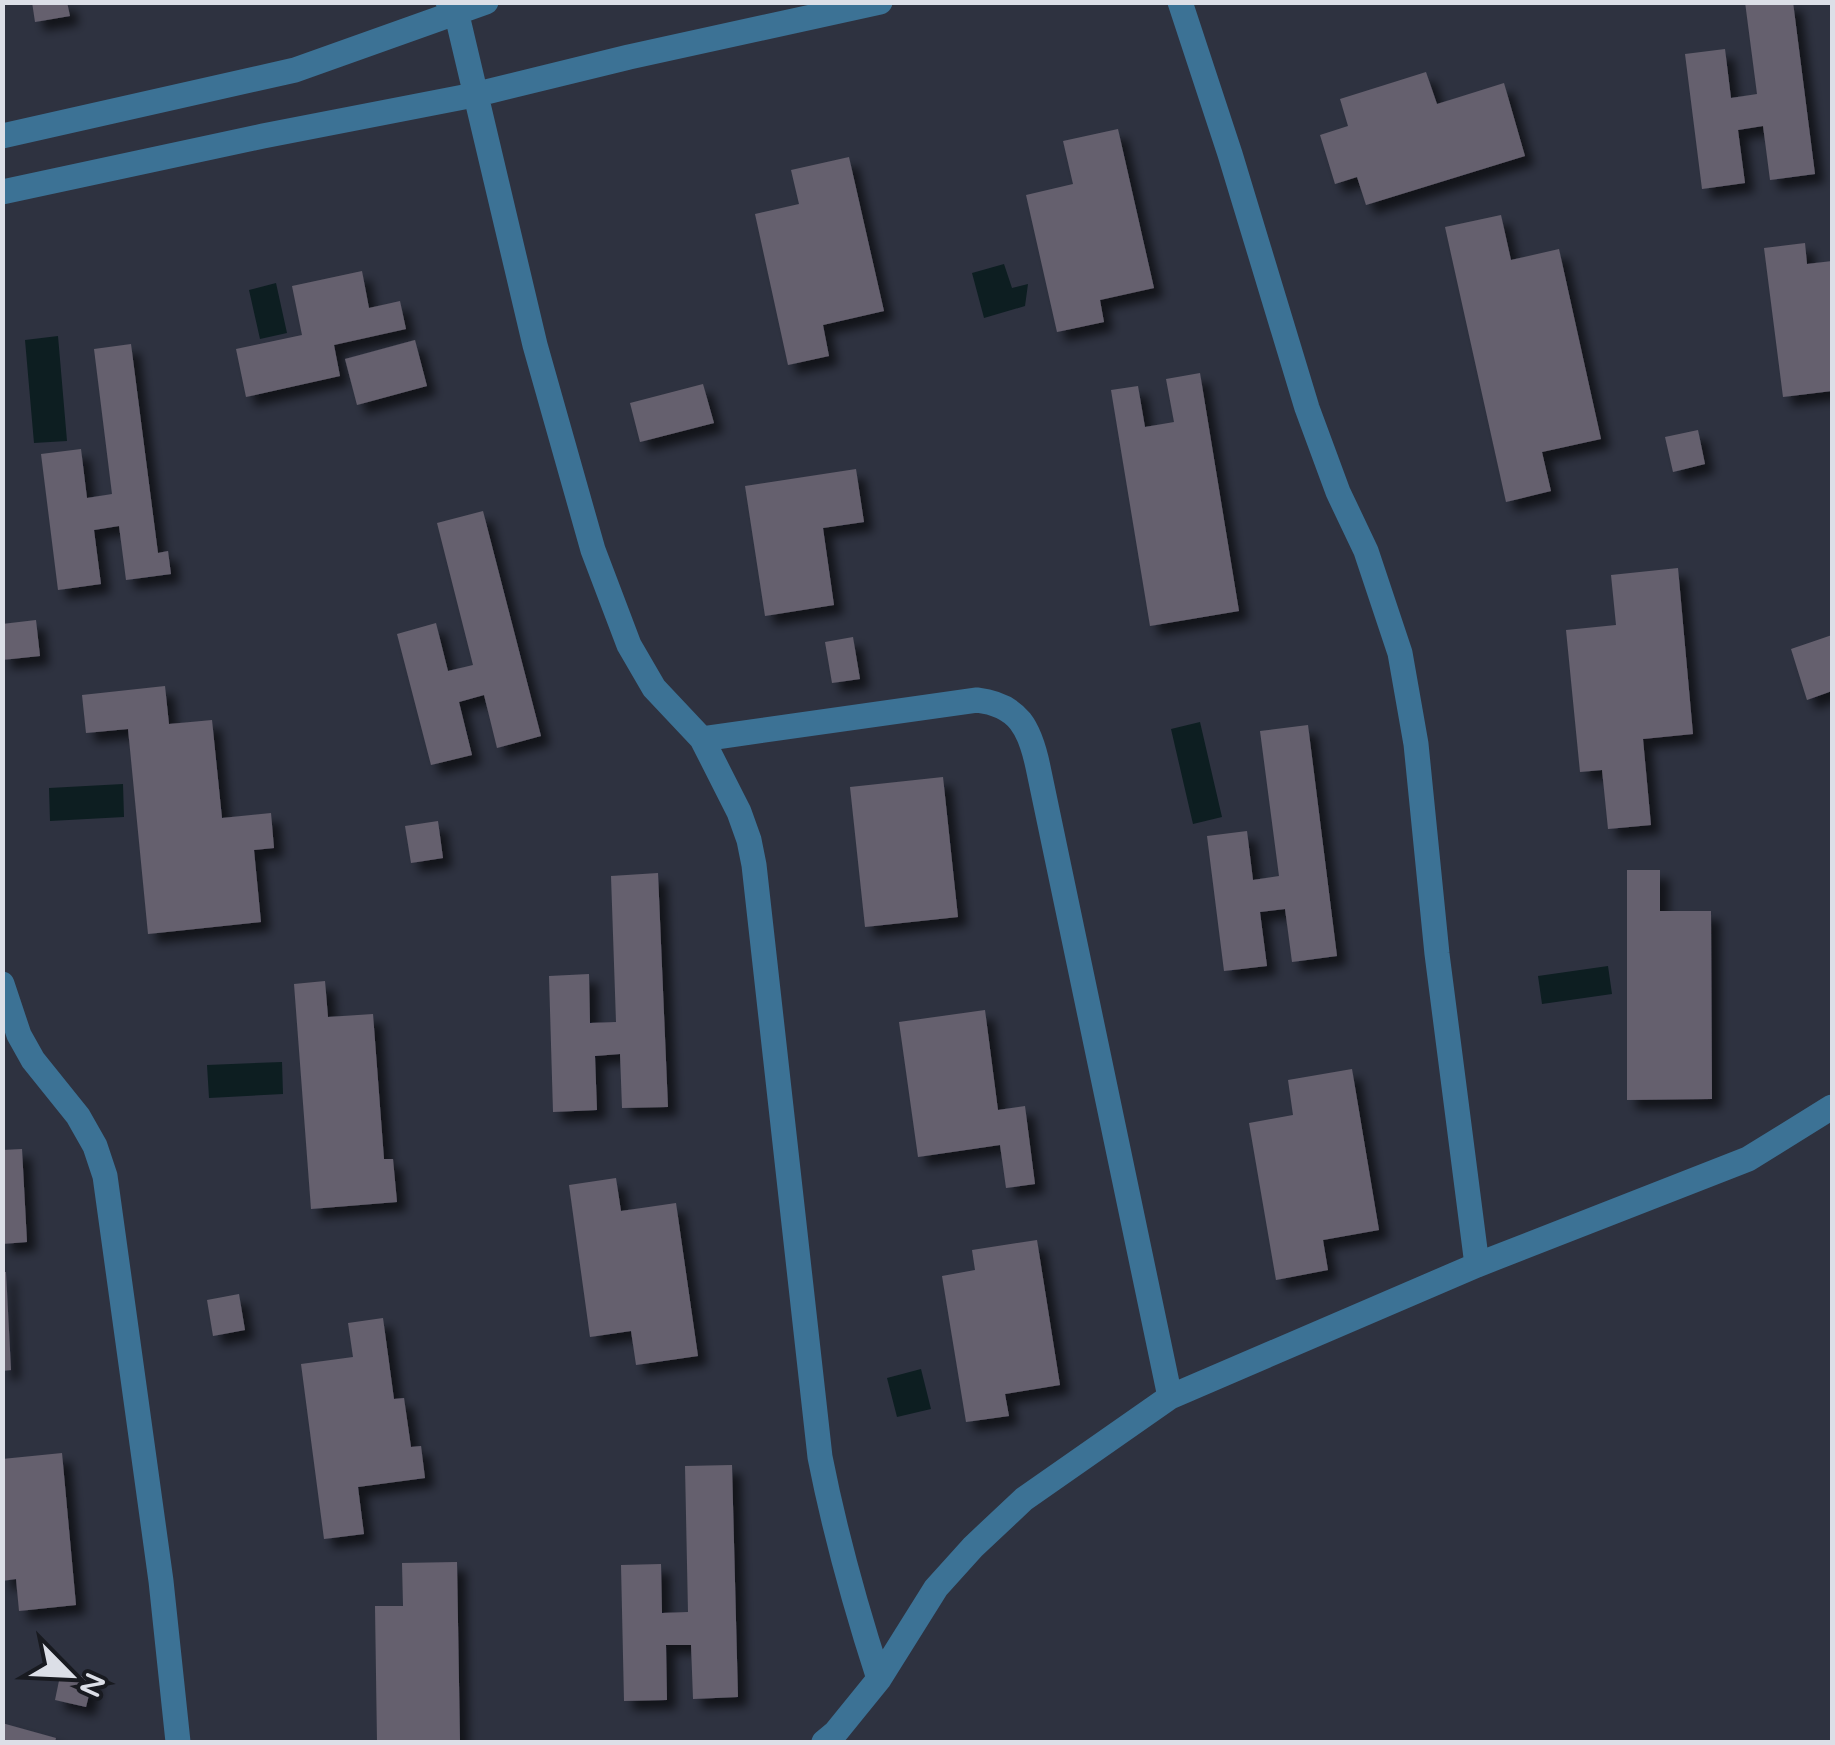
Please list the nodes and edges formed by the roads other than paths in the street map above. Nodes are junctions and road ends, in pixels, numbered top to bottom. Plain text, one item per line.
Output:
1 (486, 2) edge
2 (880, 2) edge
3 (1180, 2) edge
4 (452, 7) edge
5 (474, 96) junction
6 (2, 136) edge
7 (2, 192) edge
8 (702, 739) junction
9 (2, 984) edge
10 (1832, 1106) edge
11 (1476, 1265) junction
12 (1170, 1396) junction
13 (879, 1679) junction
14 (178, 1742) edge
15 (824, 1742) edge

1 - 4 street
2 - 5 street
3 - 11 street
4 - 5 street
4 - 6 street
5 - 7 street
5 - 8 street
8 - 12 street
8 - 13 street
9 - 14 street
10 - 11 street
11 - 12 street
12 - 13 street
13 - 15 street

